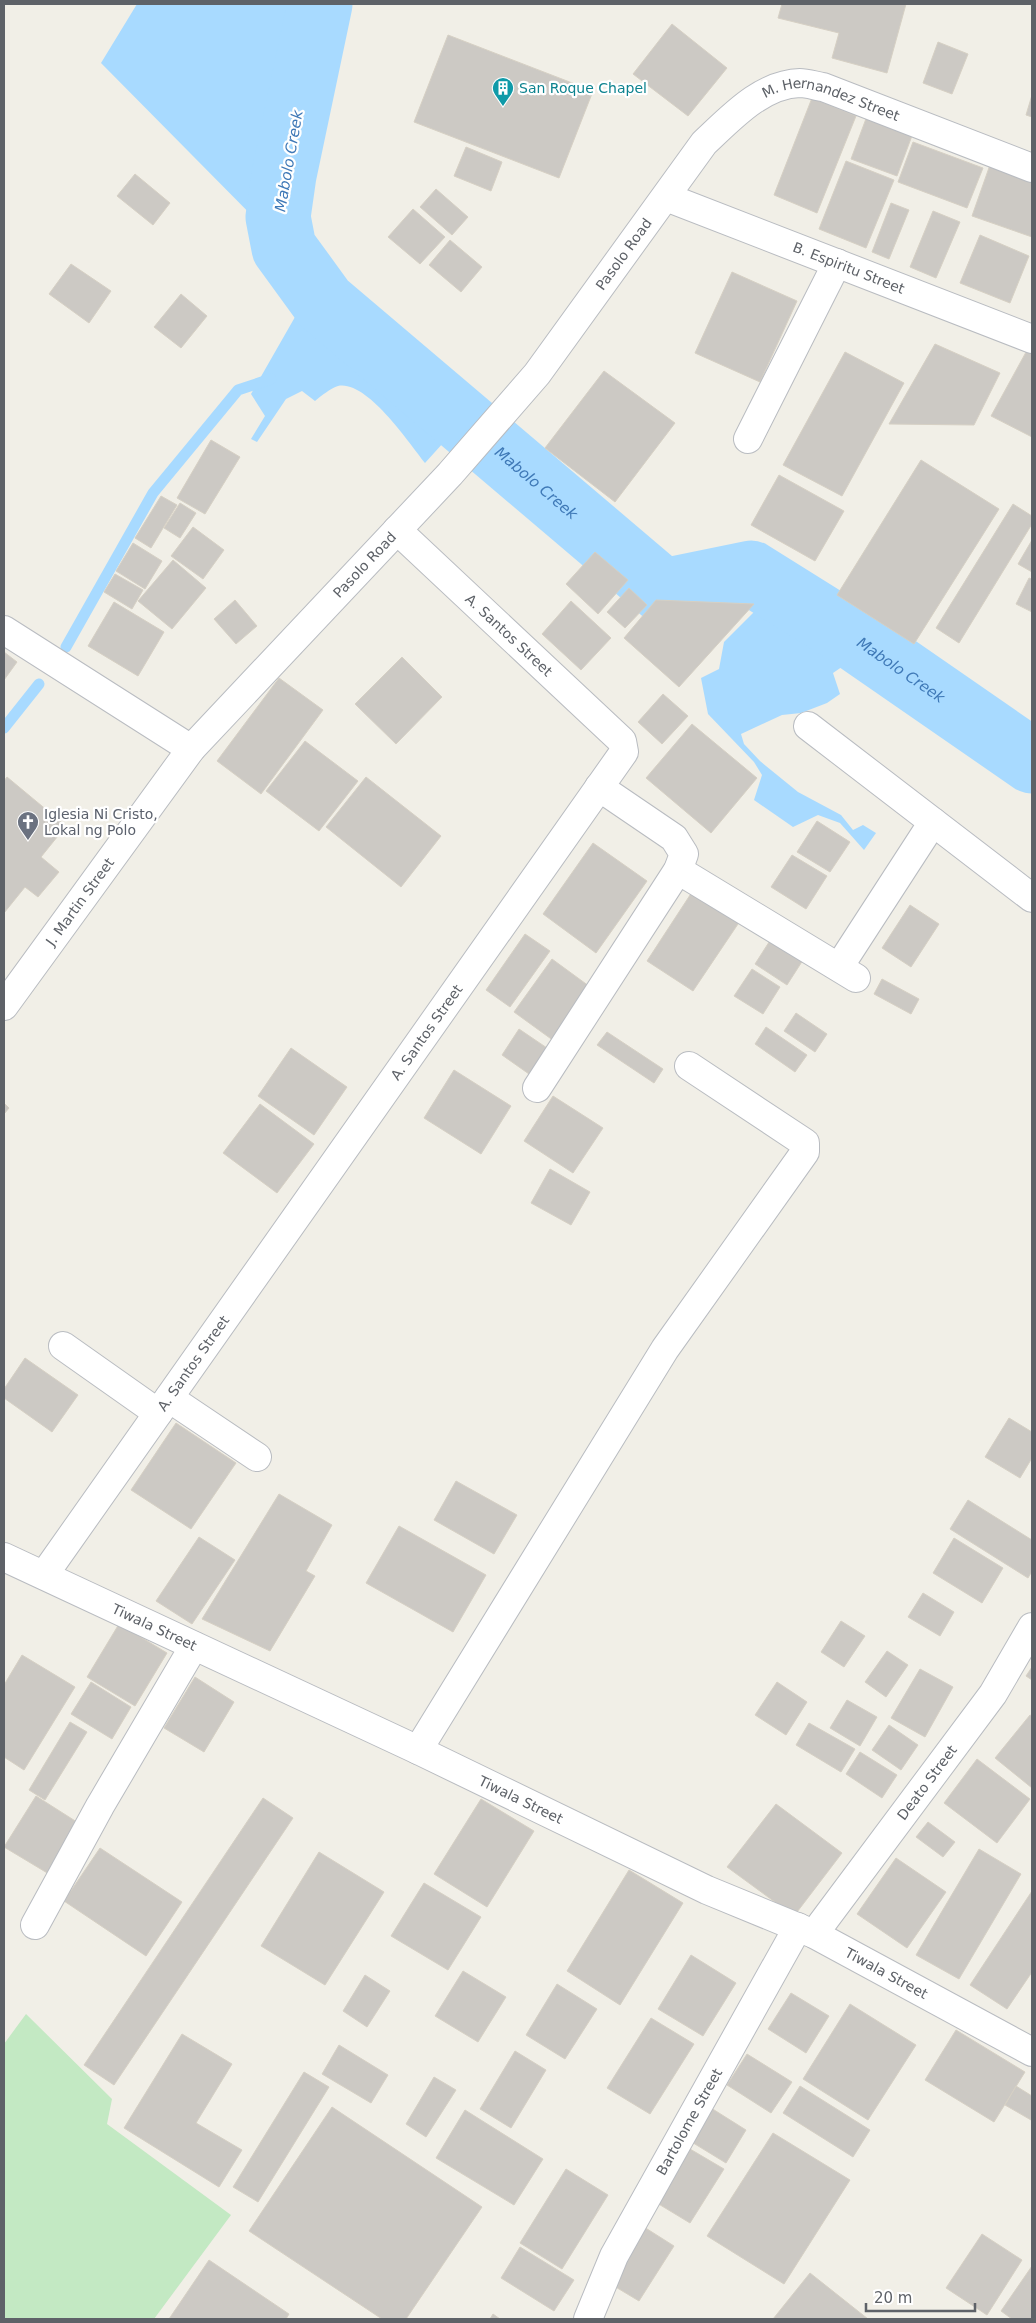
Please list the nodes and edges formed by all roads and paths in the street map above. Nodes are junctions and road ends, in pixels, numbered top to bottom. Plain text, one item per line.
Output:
1 (1032, 168) edge
2 (666, 197) junction
3 (837, 263) junction
4 (1032, 338) edge
5 (748, 439) dead end
6 (397, 530) junction
7 (4, 630) edge
8 (808, 726) dead end
9 (192, 749) junction
10 (599, 788) junction
11 (934, 822) junction
12 (678, 870) junction
13 (1032, 898) edge
14 (4, 1006) edge
15 (689, 1066) dead end
16 (537, 1088) dead end
17 (63, 1346) dead end
18 (164, 1405) junction
19 (257, 1457) dead end
20 (4, 1557) edge
21 (44, 1576) junction
22 (1032, 1627) edge
23 (194, 1646) junction
24 (418, 1750) junction
25 (36, 1925) dead end
26 (806, 1930) junction
27 (1032, 2052) edge
28 (588, 2319) edge

1 - 2 street, M. Hernandez Street
2 - 3 street, B. Espiritu Street
2 - 6 street, Pasolo Road
3 - 4 street, B. Espiritu Street
3 - 5 street
6 - 9 street, Pasolo Road
6 - 10 street, A. Santos Street
7 - 9 street
8 - 11 street
9 - 14 street, J. Martin Street
10 - 12 street
10 - 18 street, A. Santos Street
11 - 12 street
11 - 13 street
12 - 16 street
15 - 24 street
17 - 18 street
18 - 19 street
18 - 21 street, A. Santos Street
20 - 21 street, Tiwala Street
21 - 23 street, Tiwala Street
22 - 26 street, Deato Street
23 - 24 street, Tiwala Street
23 - 25 street
24 - 26 street, Tiwala Street
26 - 27 street, Tiwala Street
26 - 28 street, Bartolome Street

